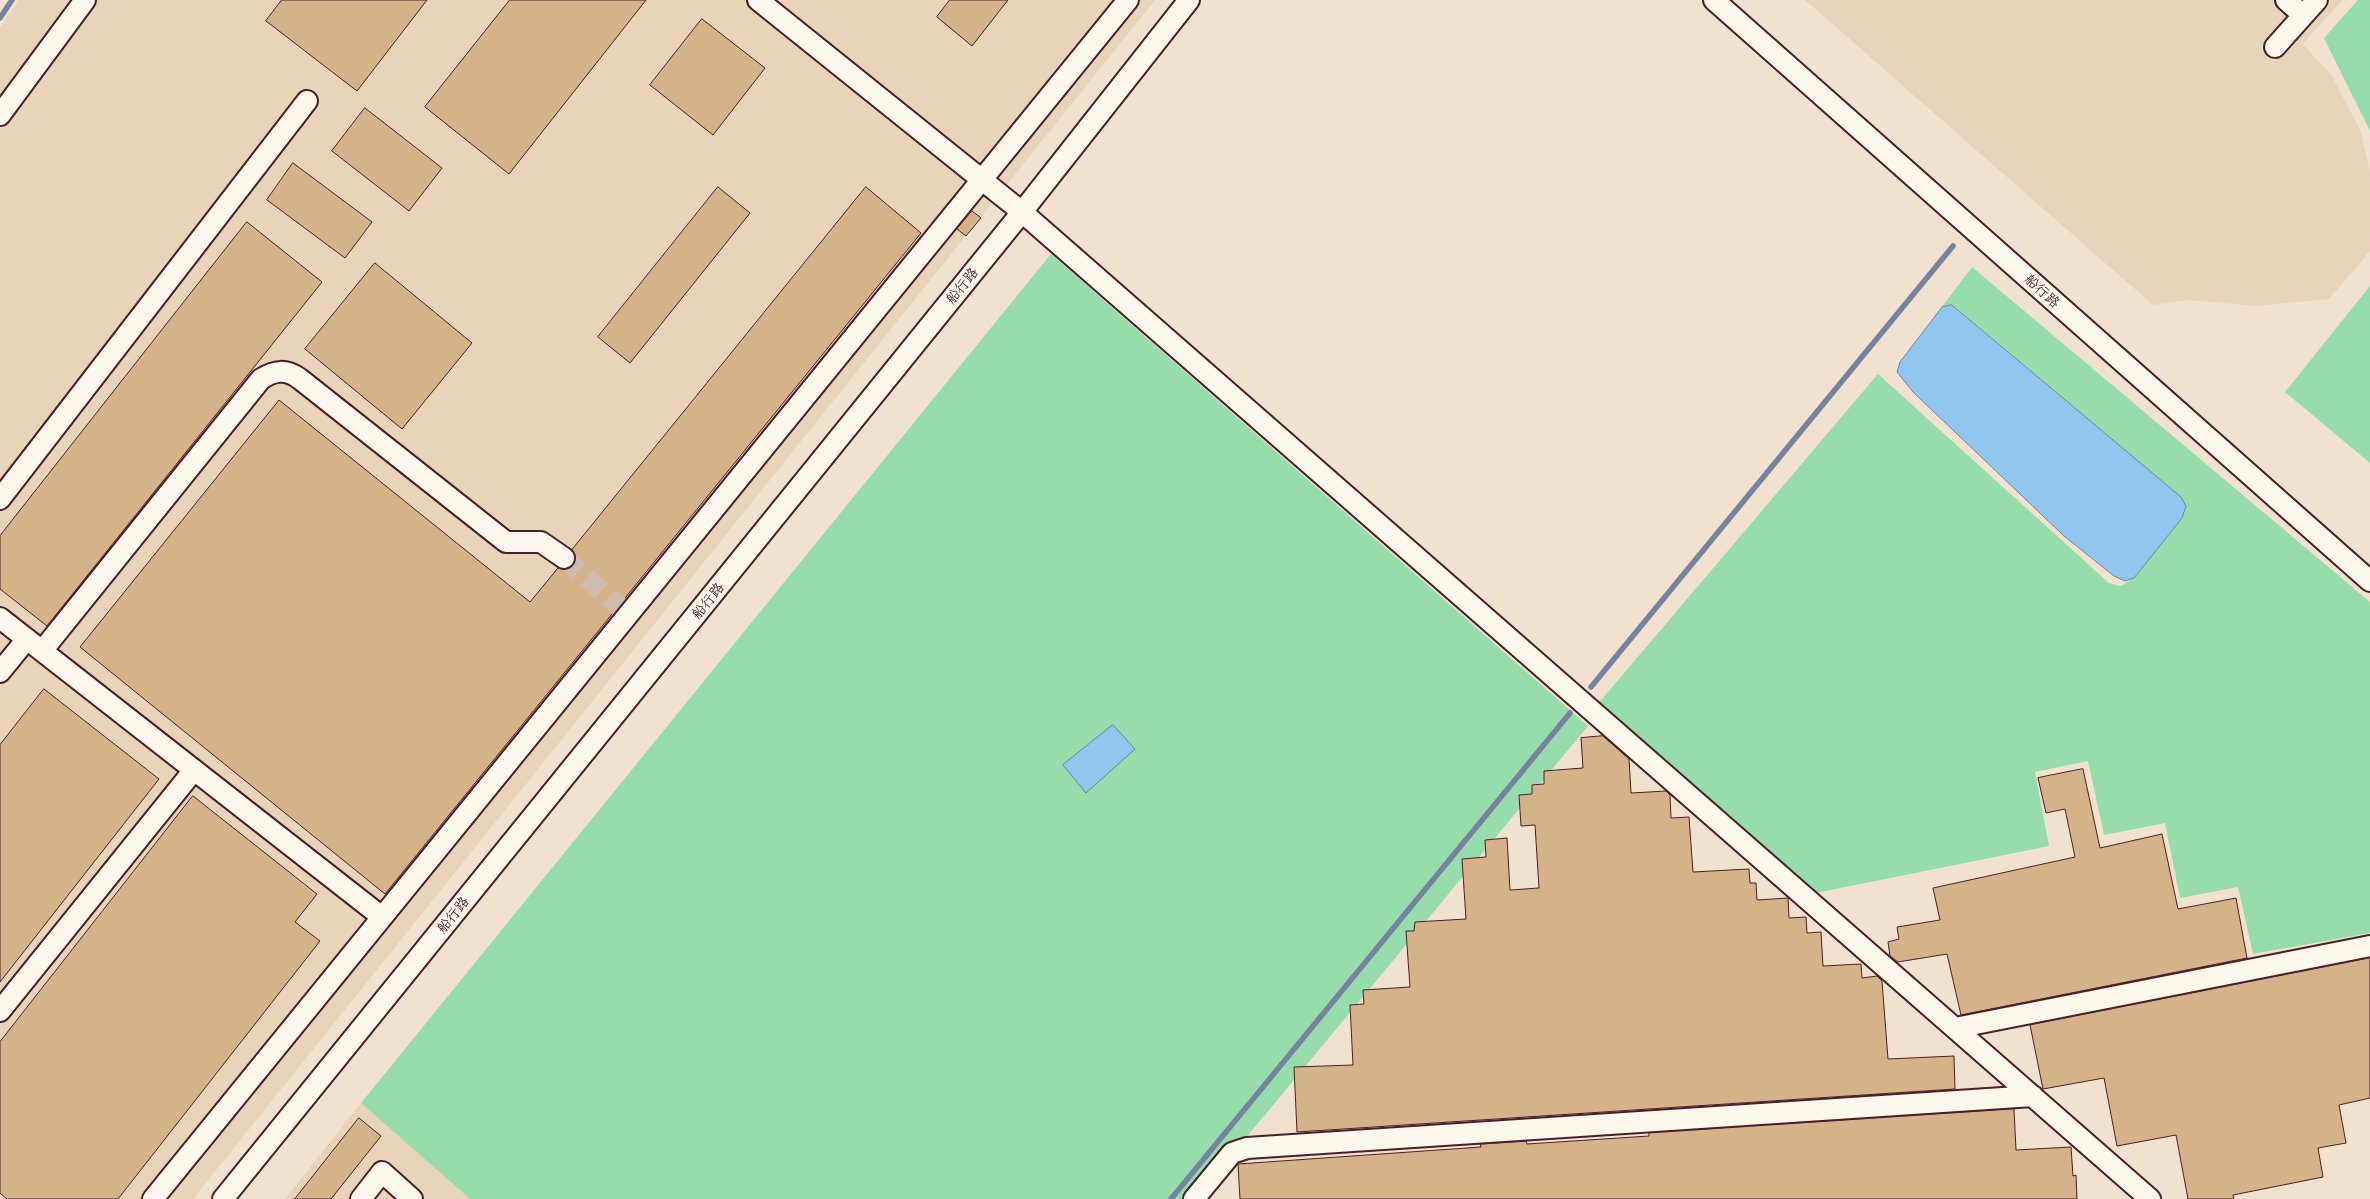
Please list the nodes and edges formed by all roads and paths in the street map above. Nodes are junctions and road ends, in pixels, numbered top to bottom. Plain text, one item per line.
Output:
1 (85, 0) edge
2 (758, 0) edge
3 (1128, 0) edge
4 (1189, 0) edge
5 (1714, 0) edge
6 (2286, 0) edge
7 (2317, 0) edge
8 (2303, 15) junction
9 (2275, 47) dead end
10 (306, 101) dead end
11 (0, 115) edge
12 (982, 179) junction
13 (1022, 212) junction
14 (0, 497) edge
15 (564, 558) tunnel mouth
16 (2370, 581) edge
17 (0, 618) edge
18 (34, 645) junction
19 (0, 672) edge
20 (194, 770) junction
21 (382, 917) junction
22 (2370, 946) edge
23 (0, 1011) edge
24 (1954, 1028) junction
25 (2033, 1096) junction
26 (153, 1199) edge
27 (223, 1199) edge
28 (361, 1199) edge
29 (412, 1199) edge
30 (1194, 1199) edge
31 (2150, 1199) edge

1 - 11 street
2 - 12 street
3 - 12 street
4 - 13 street, 船行路
5 - 16 street, 船行路
6 - 8 street
7 - 8 street
8 - 9 street
10 - 14 street
12 - 13 street
12 - 21 street
13 - 24 street
13 - 27 street, 船行路
15 - 18 street
17 - 18 street
18 - 19 street
18 - 20 street
20 - 21 street
20 - 23 street
21 - 26 street
22 - 24 street
24 - 25 street
25 - 30 street
25 - 31 street
28 - 29 street

